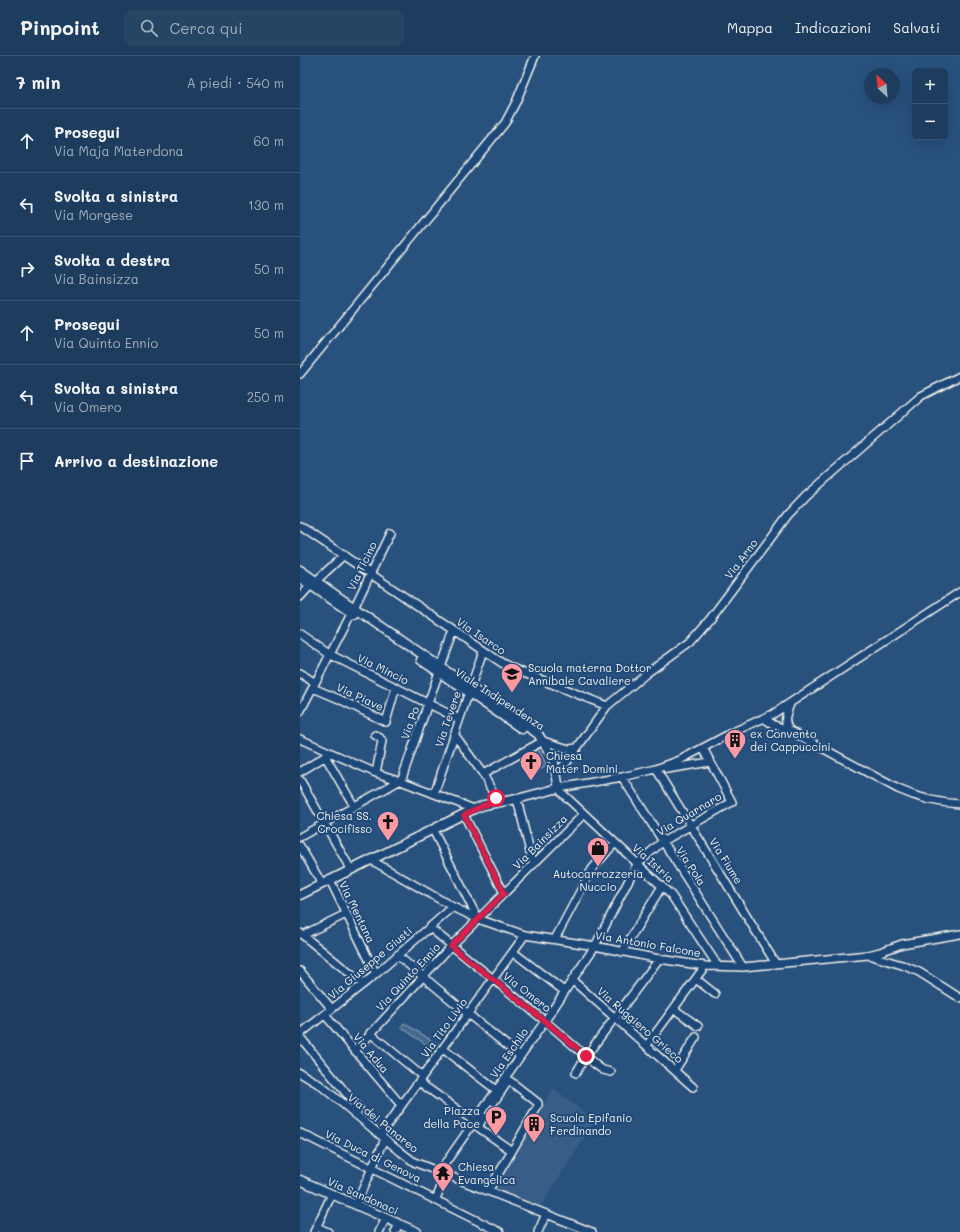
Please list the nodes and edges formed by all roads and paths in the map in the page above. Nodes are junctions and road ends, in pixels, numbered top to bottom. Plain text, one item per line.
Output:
1 (535, 56) edge
2 (300, 374) edge
3 (960, 376) edge
4 (300, 526) edge
5 (390, 533) dead end
6 (344, 555) junction
7 (300, 570) edge
8 (371, 574) junction
9 (300, 578) edge
10 (314, 583) junction
11 (960, 592) edge
12 (300, 597) edge
13 (353, 610) junction
14 (454, 631) junction
15 (300, 634) edge
16 (483, 650) junction
17 (330, 654) junction
18 (440, 669) junction
19 (300, 673) edge
20 (314, 686) junction
21 (396, 687) junction
22 (469, 690) junction
23 (429, 704) junction
24 (790, 704) junction
25 (607, 706) junction
26 (300, 712) edge
27 (774, 714) junction
28 (459, 719) junction
29 (765, 719) junction
30 (785, 723) junction
31 (789, 730) junction
32 (454, 734) junction
33 (375, 735) dead end
34 (300, 739) edge
35 (543, 740) junction
36 (577, 748) junction
37 (703, 748) junction
38 (332, 752) junction
39 (325, 756) junction
40 (710, 762) junction
41 (658, 768) junction
42 (300, 772) edge
43 (557, 772) junction
44 (376, 773) junction
45 (482, 774) junction
46 (622, 777) junction
47 (300, 780) edge
48 (400, 781) junction
49 (559, 788) junction
50 (434, 794) junction
51 (517, 799) junction
52 (498, 802) junction
53 (960, 804) edge
54 (354, 806) junction
55 (474, 809) junction
56 (584, 814) junction
57 (464, 815) junction
58 (324, 824) junction
59 (692, 826) junction
60 (433, 830) junction
61 (300, 837) edge
62 (662, 842) junction
63 (615, 843) junction
64 (300, 846) edge
65 (371, 860) junction
66 (534, 864) junction
67 (637, 864) junction
68 (351, 870) junction
69 (330, 880) junction
70 (322, 884) junction
71 (662, 886) junction
72 (504, 893) junction
73 (300, 895) edge
74 (454, 907) junction
75 (346, 914) junction
76 (478, 919) junction
77 (430, 928) junction
78 (301, 934) edge
79 (960, 934) edge
80 (525, 935) junction
81 (555, 939) junction
82 (451, 946) junction
83 (595, 946) junction
84 (513, 952) junction
85 (622, 952) junction
86 (397, 955) junction
87 (868, 955) junction
88 (659, 959) junction
89 (776, 964) junction
90 (705, 966) junction
91 (718, 966) junction
92 (743, 967) junction
93 (300, 971) edge
94 (376, 974) junction
95 (423, 976) junction
96 (696, 979) junction
97 (493, 980) junction
98 (572, 980) junction
99 (363, 984) junction
100 (564, 991) junction
101 (715, 994) dead end
102 (960, 998) edge
103 (674, 1008) junction
104 (332, 1009) junction
105 (468, 1014) junction
106 (325, 1015) junction
107 (616, 1018) junction
108 (545, 1021) junction
109 (698, 1026) dead end
110 (370, 1033) junction
111 (300, 1034) edge
112 (300, 1037) edge
113 (696, 1037) dead end
114 (647, 1045) junction
115 (443, 1049) junction
116 (355, 1051) junction
117 (520, 1056) junction
118 (586, 1056) junction
119 (675, 1070) junction
120 (611, 1072) dead end
121 (300, 1073) edge
122 (576, 1073) dead end
123 (420, 1079) junction
124 (693, 1087) dead end
125 (496, 1090) junction
126 (401, 1105) junction
127 (484, 1112) junction
128 (354, 1114) junction
129 (475, 1122) junction
130 (300, 1132) edge
131 (383, 1137) junction
132 (512, 1151) junction
133 (372, 1168) junction
134 (443, 1173) junction
135 (300, 1180) edge
136 (488, 1191) junction
137 (332, 1194) junction
138 (436, 1199) junction
139 (356, 1204) junction
140 (546, 1214) junction
141 (386, 1218) junction
142 (399, 1224) junction
143 (316, 1229) edge
144 (328, 1232) edge
145 (379, 1232) edge
146 (395, 1232) edge
147 (418, 1232) edge
148 (500, 1232) edge
149 (538, 1232) edge
150 (592, 1232) edge

1 - 2 street
3 - 25 street, Via Arno
4 - 6 street, Via Isarco
5 - 8 street, Via Ticino
6 - 8 street, Via Isarco
6 - 10 street
7 - 10 main road, Viale Indipendenza
8 - 13 street, Via Ticino
8 - 14 street, Via Isarco
9 - 10 main road, Viale Indipendenza
10 - 12 street
10 - 13 main road, Viale Indipendenza
11 - 24 street
13 - 17 street, Via Ticino
13 - 18 main road, Viale Indipendenza
14 - 16 street, Via Isarco
14 - 18 street, Via Po
15 - 17 street, Via Mincio
16 - 22 street, Via Tevere
16 - 25 street, Via Isarco
17 - 20 street, Via Ticino
17 - 21 street, Via Mincio
18 - 22 main road, Viale Indipendenza
18 - 23 street, Via Po
19 - 20 street
20 - 21 street, Via Piave
20 - 26 street, Via Ticino
21 - 23 street, Via Mincio
22 - 28 street, Via Tevere
22 - 35 main road, Viale Indipendenza
23 - 28 street, Via Mincio
23 - 48 street, Via Po
24 - 27 street
24 - 30 street
25 - 36 street, Via Arno
27 - 29 street
27 - 30 street
28 - 32 street, Via Tevere
29 - 31 street
29 - 37 street
30 - 31 street
31 - 53 street
32 - 45 street
32 - 50 street, Via Tevere
33 - 44 street
34 - 38 street
35 - 36 street
35 - 43 main road
35 - 45 street
36 - 43 street, Via Arno
37 - 40 street
37 - 41 street
38 - 39 street
38 - 44 street
39 - 42 street
39 - 54 street
40 - 41 street
40 - 59 street, Via Quarnaro
41 - 46 street
41 - 59 street, Via Fiume
43 - 49 main road
44 - 48 street
45 - 52 street
46 - 49 street
46 - 62 street, Via Pola
47 - 58 street
48 - 50 street
48 - 54 street
49 - 51 main road
49 - 56 street, Via Istria
50 - 55 street
51 - 52 main road
51 - 66 street
52 - 55 main road
54 - 58 street
55 - 57 main road
56 - 63 street, Via Istria
56 - 66 street, Via Bainsizza
57 - 60 main road
57 - 72 street
58 - 61 street
58 - 68 street
59 - 62 street, Via Quarnaro
59 - 89 street, Via Fiume
60 - 65 main road
60 - 76 street
62 - 67 street, Via Quarnaro
62 - 92 street, Via Pola
63 - 67 street, Via Istria
63 - 81 street
64 - 70 street
65 - 68 main road
65 - 74 street, Via Antonio Falcone
66 - 72 street, Via Bainsizza
67 - 71 street, Via Istria
67 - 83 street, Via Quarnaro
68 - 69 main road
69 - 70 main road
69 - 75 street, Via Mentana
70 - 73 main road
71 - 85 street
71 - 91 street, Via Istria
72 - 76 street, Via Bainsizza
74 - 76 street, Via Antonio Falcone
74 - 77 street, Via Giuseppe Giusti
75 - 78 street
75 - 94 street, Via Mentana
76 - 80 street, Via Antonio Falcone
76 - 82 street, Via Quinto Ennio
77 - 82 street, Via Omero
77 - 86 street, Via Giuseppe Giusti
78 - 99 street
79 - 87 street, Via Antonio Falcone
80 - 81 street, Via Antonio Falcone
80 - 84 street, Via Tito Livio
81 - 83 street, Via Antonio Falcone
82 - 95 street, Via Quinto Ennio
82 - 97 street, Via Omero
83 - 85 street, Via Antonio Falcone
83 - 98 street, Via Eschilo
84 - 97 street, Via Tito Livio
84 - 100 street
85 - 88 street, Via Antonio Falcone
86 - 94 street, Via Giuseppe Giusti
86 - 95 street
87 - 89 street, Via Antonio Falcone
87 - 102 street
88 - 90 street, Via Antonio Falcone
88 - 107 street
89 - 92 street, Via Antonio Falcone
90 - 91 street, Via Antonio Falcone
90 - 96 street
91 - 92 street, Via Antonio Falcone
93 - 104 street
94 - 99 street, Via Giuseppe Giusti
95 - 105 street
95 - 110 street, Via Quinto Ennio
96 - 101 street
96 - 103 street
97 - 105 street, Via Tito Livio
97 - 108 street, Via Omero
98 - 100 street, Via Eschilo
98 - 107 street, Via Ruggiero Grieco
99 - 104 street, Via Giuseppe Giusti
100 - 108 street, Via Eschilo
103 - 109 street
103 - 114 street
104 - 106 street, Via Giuseppe Giusti
105 - 115 street, Via Tito Livio
105 - 117 street
106 - 111 street, Via Giuseppe Giusti
106 - 116 street, Via Adua
107 - 114 street, Via Ruggiero Grieco
107 - 118 street
108 - 117 street, Via Eschilo
108 - 118 street, Via Omero
110 - 116 street, Via Quinto Ennio
110 - 123 street
112 - 128 street
113 - 119 street
114 - 119 street, Via Ruggiero Grieco
115 - 123 street, Via Tito Livio
115 - 125 street
116 - 126 street, Via Adua
117 - 125 street, Via Eschilo
118 - 120 street, Via Omero
118 - 122 street
119 - 124 street, Via Ruggiero Grieco
121 - 128 street, Via dei Panareo
123 - 126 street, Via Tito Livio
123 - 129 street
125 - 127 street, Via Eschilo
126 - 131 street, Via Tito Livio
127 - 129 street, Via Eschilo
127 - 132 street
127 - 132 street
128 - 131 street, Via dei Panareo
129 - 134 street, Via Eschilo
130 - 133 street, Via Duca di Genova
131 - 133 street, Via Tito Livio
131 - 134 street, Via dei Panareo
132 - 136 street
133 - 138 street, Via Duca di Genova
133 - 139 street, Via Tito Livio
134 - 136 street, Via dei Panareo
134 - 138 street, Via Eschilo
135 - 137 main road, Via Sandonaci
136 - 140 street, Via dei Panareo
137 - 139 main road, Via Sandonaci
137 - 143 street
138 - 148 street, Via Duca di Genova
139 - 141 main road, Via Sandonaci
140 - 149 street
140 - 150 street, Via dei Panareo
141 - 142 main road, Via Sandonaci
141 - 145 street
142 - 146 street
142 - 147 main road, Via Sandonaci
143 - 144 street

